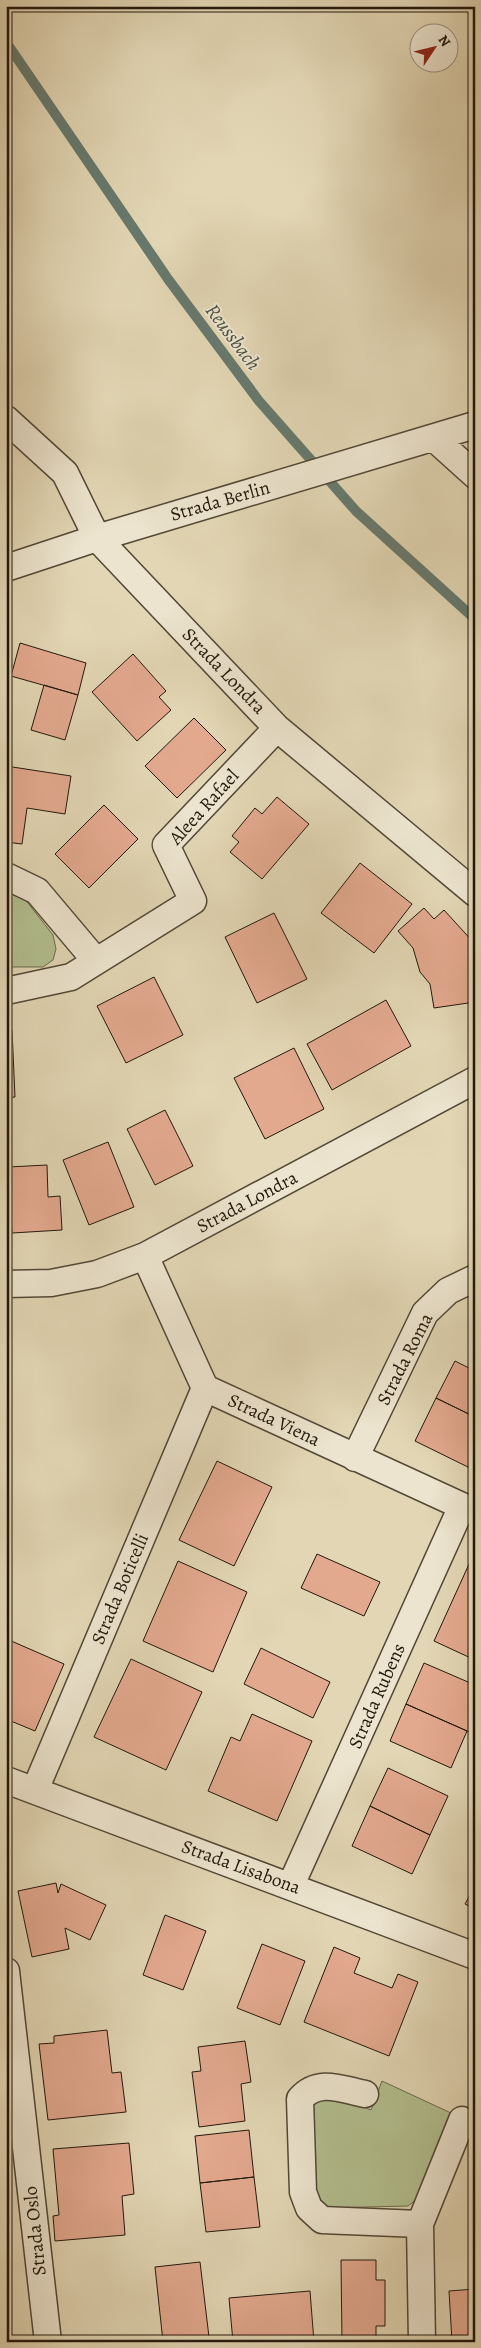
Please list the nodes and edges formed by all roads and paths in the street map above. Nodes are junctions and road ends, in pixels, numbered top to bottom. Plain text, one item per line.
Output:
1 (6, 419) edge
2 (475, 425) edge
3 (435, 439) junction
4 (475, 476) edge
5 (97, 538) junction
6 (6, 568) edge
7 (277, 728) junction
8 (6, 876) edge
9 (475, 893) edge
10 (96, 961) junction
11 (6, 991) edge
12 (475, 1080) edge
13 (144, 1256) junction
14 (475, 1278) edge
15 (6, 1284) edge
16 (205, 1388) junction
17 (355, 1458) junction
18 (468, 1509) edge
19 (6, 1780) edge
20 (35, 1790) junction
21 (291, 1886) junction
22 (475, 1956) edge
23 (6, 1971) edge
24 (365, 2094) dead end
25 (462, 2120) dead end
26 (420, 2224) junction
27 (48, 2342) edge
28 (422, 2342) edge

1 - 5 street, Strada Londra
2 - 3 street, Strada Berlin
3 - 4 street
3 - 5 street, Strada Berlin
5 - 6 street, Strada Berlin
5 - 7 street, Strada Londra
7 - 9 street, Strada Londra
7 - 10 street, Aleea Rafael
8 - 10 street
10 - 11 street, Aleea Rafael
12 - 13 street, Strada Londra
13 - 15 street, Strada Londra
13 - 16 street, Strada Viena
14 - 17 street, Strada Roma
16 - 17 street, Strada Viena
16 - 20 street, Strada Boticelli
17 - 18 street, Strada Viena
18 - 21 street, Strada Rubens
19 - 20 street, Strada Lisabona
20 - 21 street, Strada Lisabona
21 - 22 street, Strada Lisabona
23 - 27 street, Strada Oslo
24 - 26 street
25 - 26 street
26 - 28 street

